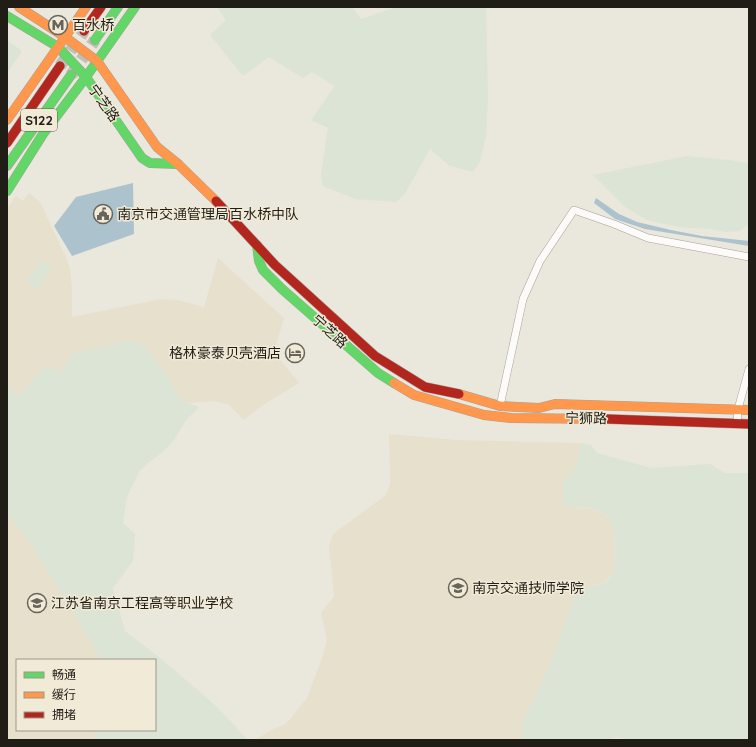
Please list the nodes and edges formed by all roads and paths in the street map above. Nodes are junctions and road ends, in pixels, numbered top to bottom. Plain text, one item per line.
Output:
1 (19, 7) edge
2 (86, 7) edge
3 (101, 7) edge
4 (118, 7) edge
5 (135, 7) edge
6 (7, 16) edge
7 (84, 32) tunnel mouth
8 (65, 37) junction
9 (95, 40) tunnel mouth
10 (58, 47) junction
11 (97, 61) junction
12 (60, 66) tunnel mouth
13 (71, 75) tunnel mouth
14 (86, 77) junction
15 (7, 120) edge
16 (7, 143) edge
17 (178, 164) junction
18 (7, 166) edge
19 (7, 191) edge
20 (257, 245) junction
21 (749, 257) edge
22 (749, 369) edge
23 (425, 387) joint
24 (424, 399) joint
25 (500, 406) junction
26 (738, 409) junction
27 (749, 410) edge
28 (737, 424) junction
29 (749, 424) edge

1 - 8 main road, 宁芝路
2 - 8 main road
3 - 7 main road
4 - 9 main road
5 - 11 main road
6 - 10 main road, 宁芝路
8 - 10 main road
8 - 11 main road, 宁芝路
10 - 14 main road, 宁芝路
10 - 15 main road
11 - 14 main road
11 - 17 main road, 宁芝路
12 - 16 main road, S122
13 - 18 main road, S122
14 - 17 main road, 宁芝路
14 - 19 main road
17 - 20 main road, 宁芝路
20 - 23 main road, 宁芝路
20 - 24 main road, 宁芝路
21 - 25 street
22 - 26 street
23 - 25 main road, 宁狮路
24 - 28 main road, 宁狮路
25 - 26 main road, 宁狮路
26 - 27 main road, 宁狮路
26 - 28 street
28 - 29 main road, 宁狮路

